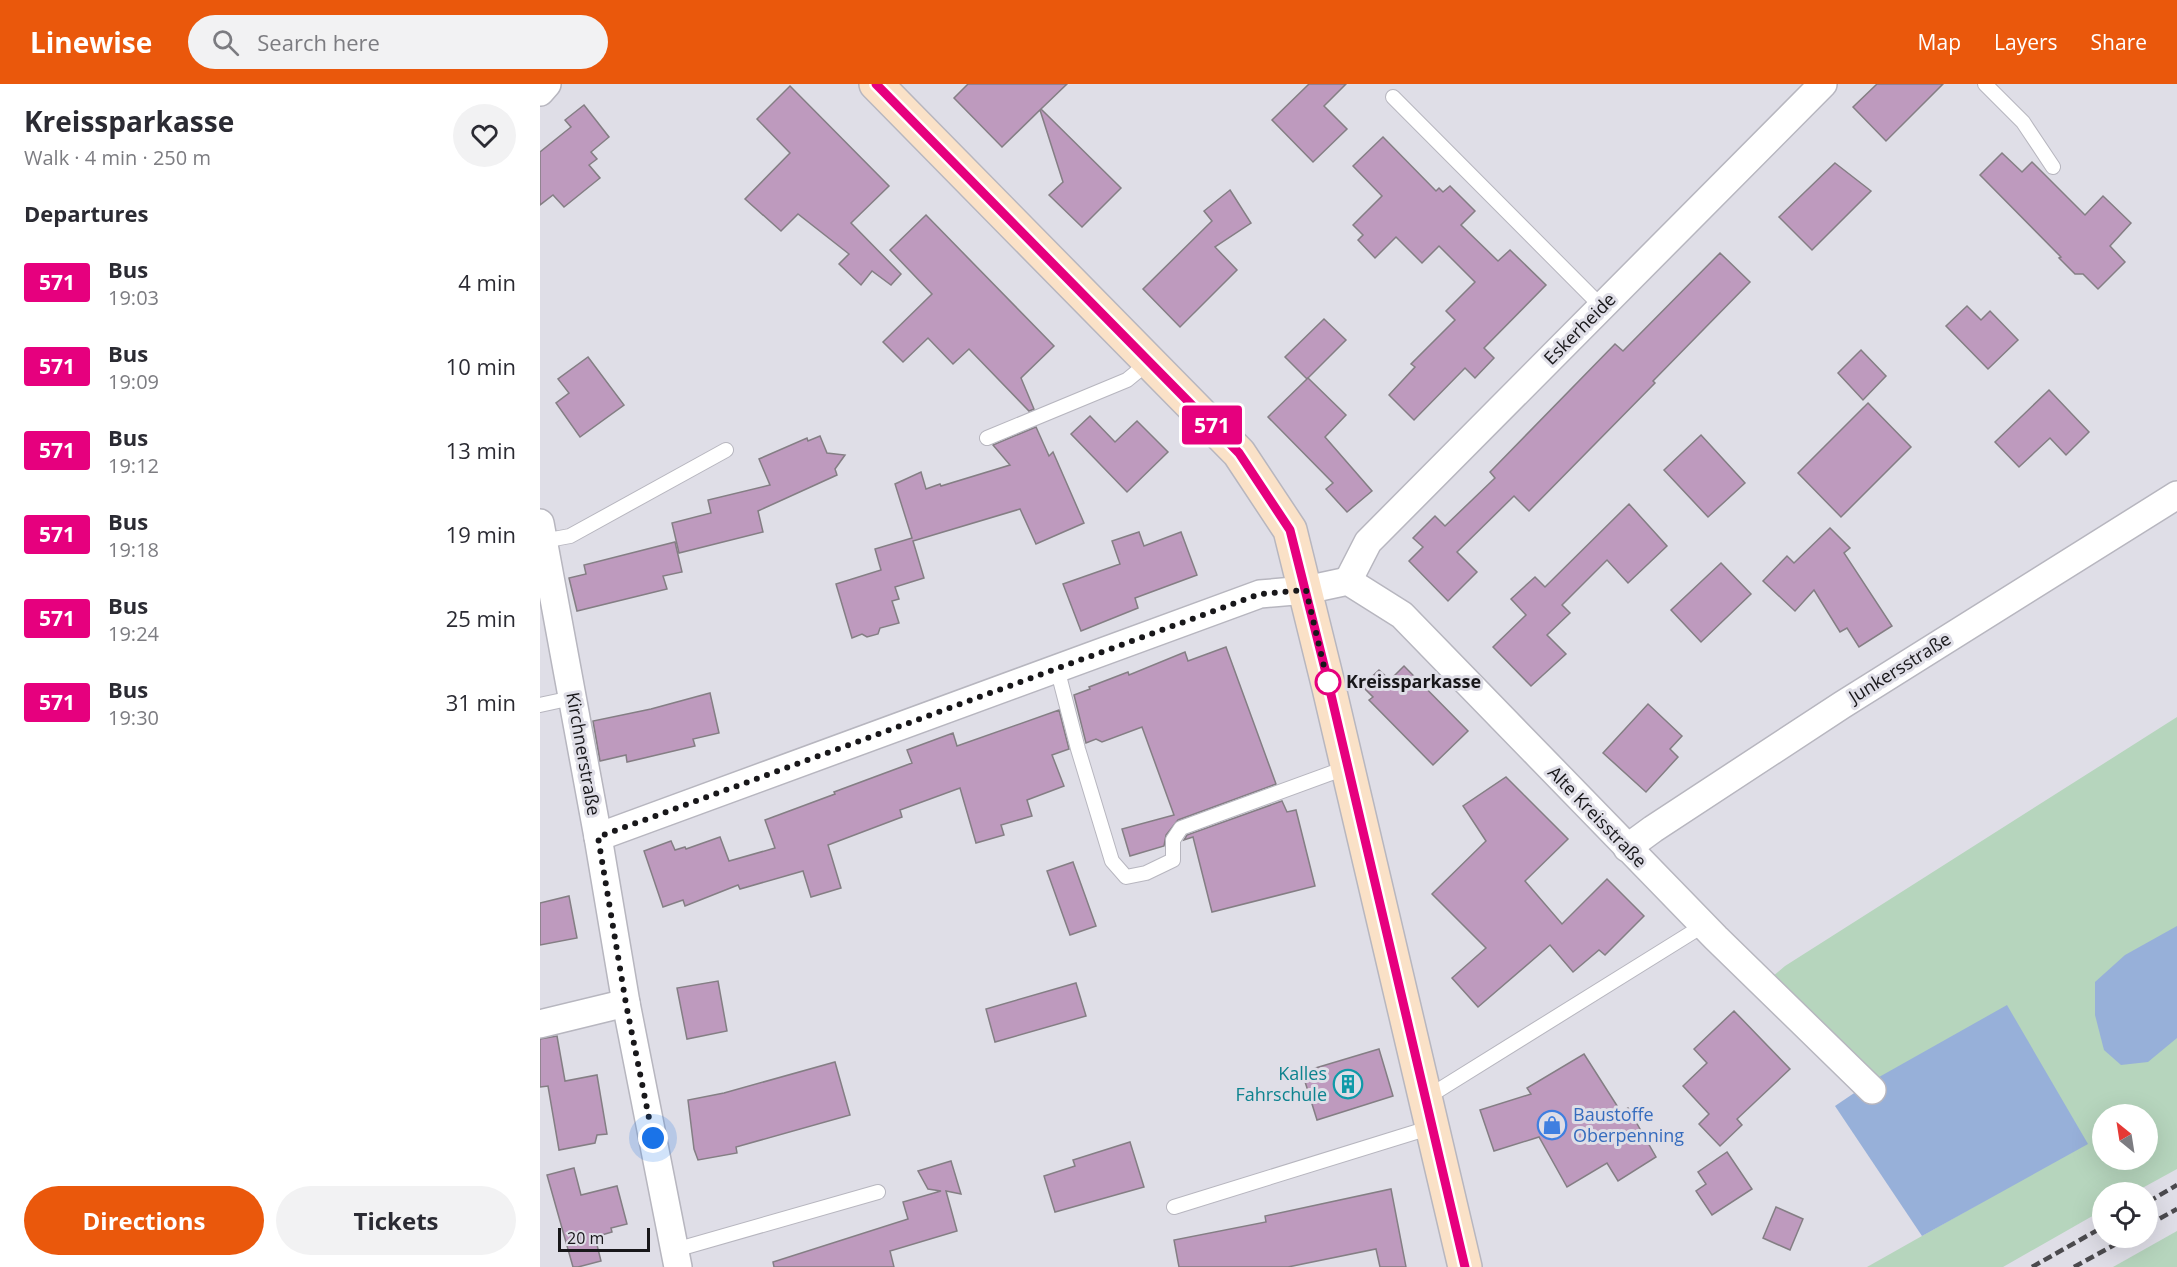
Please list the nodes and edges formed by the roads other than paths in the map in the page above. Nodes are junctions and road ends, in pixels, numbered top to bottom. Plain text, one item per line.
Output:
1 (547, 84) edge
2 (876, 84) edge
3 (1823, 84) edge
4 (1985, 84) edge
5 (540, 92) edge
6 (1393, 97) dead end
7 (2052, 167) dead end
8 (1602, 307) junction
9 (1149, 362) junction
10 (987, 438) dead end
11 (726, 450) dead end
12 (2177, 495) edge
13 (542, 532) edge
14 (1348, 581) junction
15 (1306, 590) junction
16 (1057, 668) junction
17 (572, 698) junction
18 (540, 705) edge
19 (1348, 767) junction
20 (598, 837) junction
21 (1628, 848) junction
22 (1704, 925) junction
23 (626, 1004) junction
24 (540, 1024) edge
25 (1872, 1090) dead end
26 (1429, 1113) junction
27 (878, 1192) dead end
28 (1174, 1207) dead end
29 (677, 1259) edge
30 (1465, 1267) edge

1 - 5 street
2 - 9 main road
3 - 8 street, Eskerheide
4 - 7 lane
6 - 8 lane
8 - 14 street, Eskerheide
9 - 10 lane
9 - 15 main road
11 - 13 lane
12 - 21 street, Junkersstraße
13 - 17 street, Kirchnerstraße
14 - 15 street
14 - 21 street, Alte Kreisstraße
15 - 16 street
15 - 19 main road
16 - 19 lane
16 - 20 street
17 - 18 lane
17 - 20 street, Kirchnerstraße
19 - 26 main road
20 - 23 street, Kirchnerstraße
21 - 22 street, Alte Kreisstraße
22 - 25 street, Alte Kreisstraße
22 - 26 lane
23 - 24 street
23 - 29 street, Kirchnerstraße
26 - 28 lane
26 - 30 main road
27 - 29 lane

